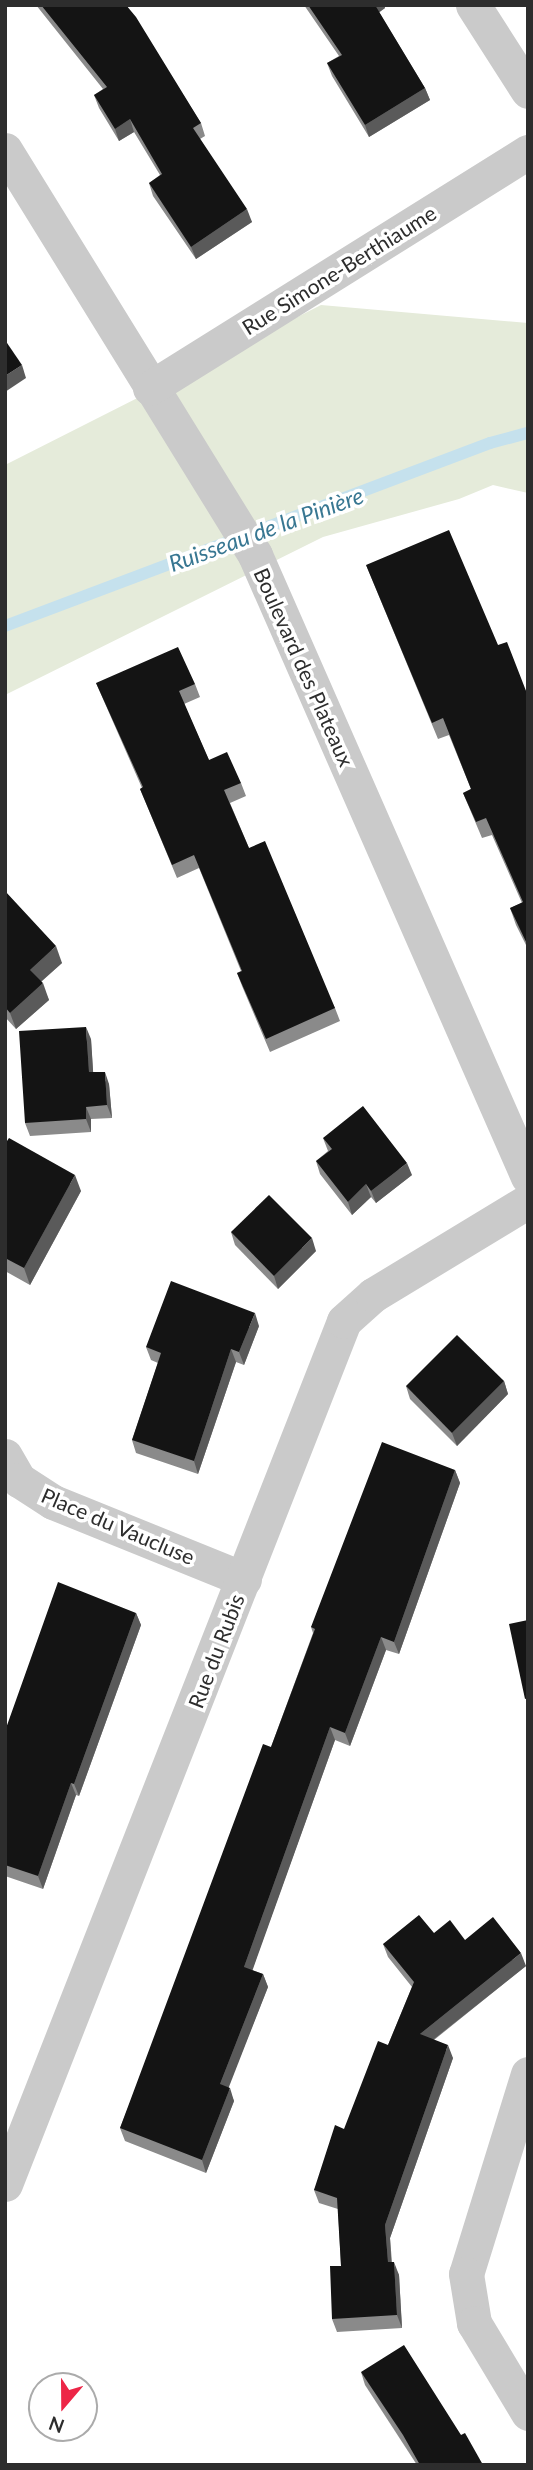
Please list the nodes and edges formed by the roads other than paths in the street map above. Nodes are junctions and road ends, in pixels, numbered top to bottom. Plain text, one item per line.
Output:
1 (473, 5) edge
2 (528, 91) edge
3 (5, 150) edge
4 (528, 152) edge
5 (149, 388) junction
6 (528, 1177) edge
7 (528, 1201) edge
8 (5, 1456) edge
9 (244, 1579) junction
10 (528, 2074) edge
11 (5, 2184) edge
12 (528, 2413) edge

1 - 2 street
3 - 5 street, Boulevard des Plateaux
4 - 5 street, Rue Simone-Berthiaume
5 - 6 street, Boulevard des Plateaux
7 - 9 street, Rue du Rubis
8 - 9 street, Place du Vaucluse
9 - 11 street, Rue du Rubis
10 - 12 street

